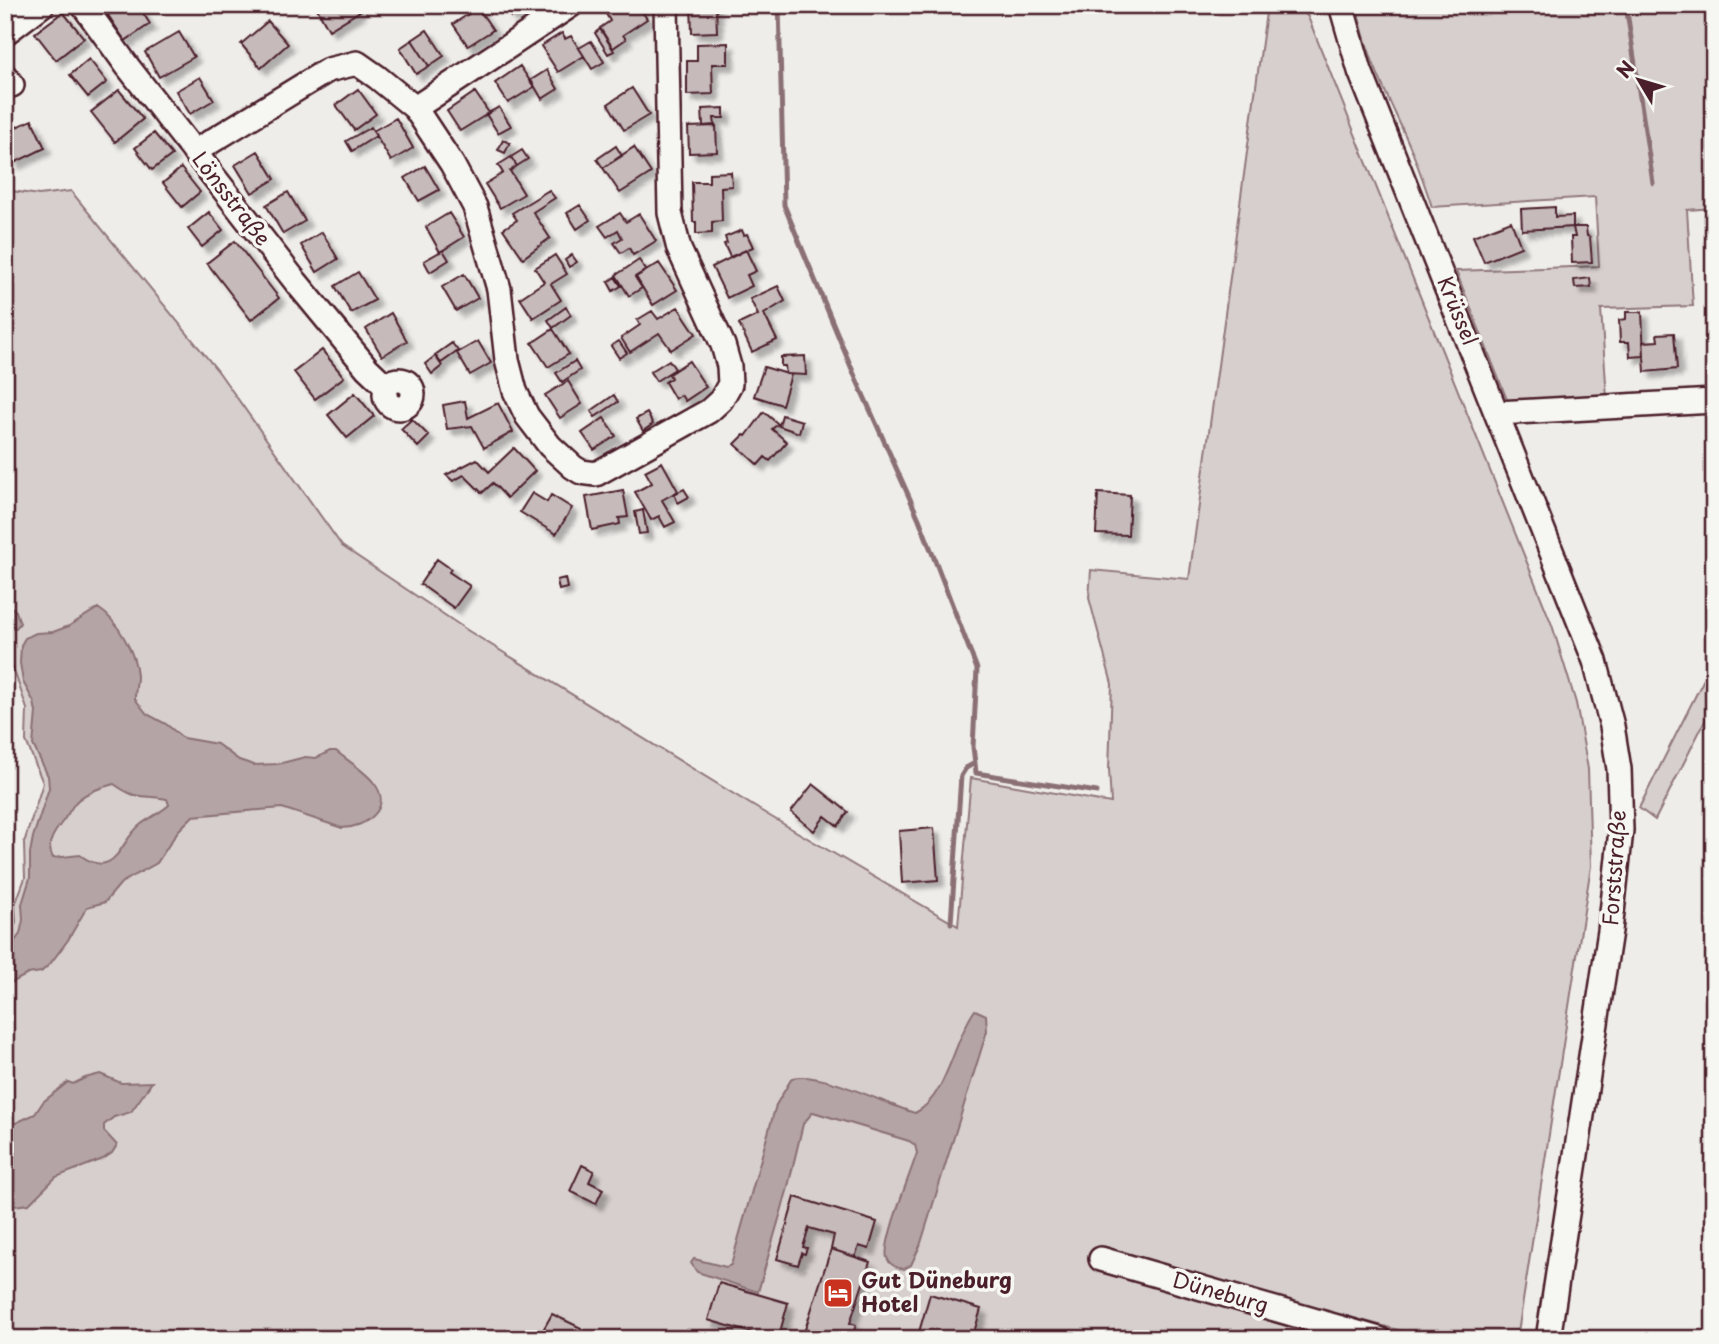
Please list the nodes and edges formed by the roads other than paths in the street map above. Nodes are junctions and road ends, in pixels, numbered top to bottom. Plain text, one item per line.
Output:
1 (42, 5) edge
2 (83, 5) edge
3 (570, 5) edge
4 (666, 5) edge
5 (1341, 5) edge
6 (5, 33) edge
7 (415, 108) junction
8 (194, 152) junction
9 (387, 387) dead end
10 (1714, 401) edge
11 (1497, 413) junction
12 (1101, 1259) dead end
13 (1379, 1339) edge
14 (1548, 1339) edge

1 - 6 street
2 - 8 street, Lönsstraße
3 - 7 street
4 - 7 street
5 - 11 street, Krüssel
7 - 8 street
8 - 9 street, Lönsstraße
10 - 11 street
11 - 14 street, Forststraße
12 - 13 street, Düneburg

